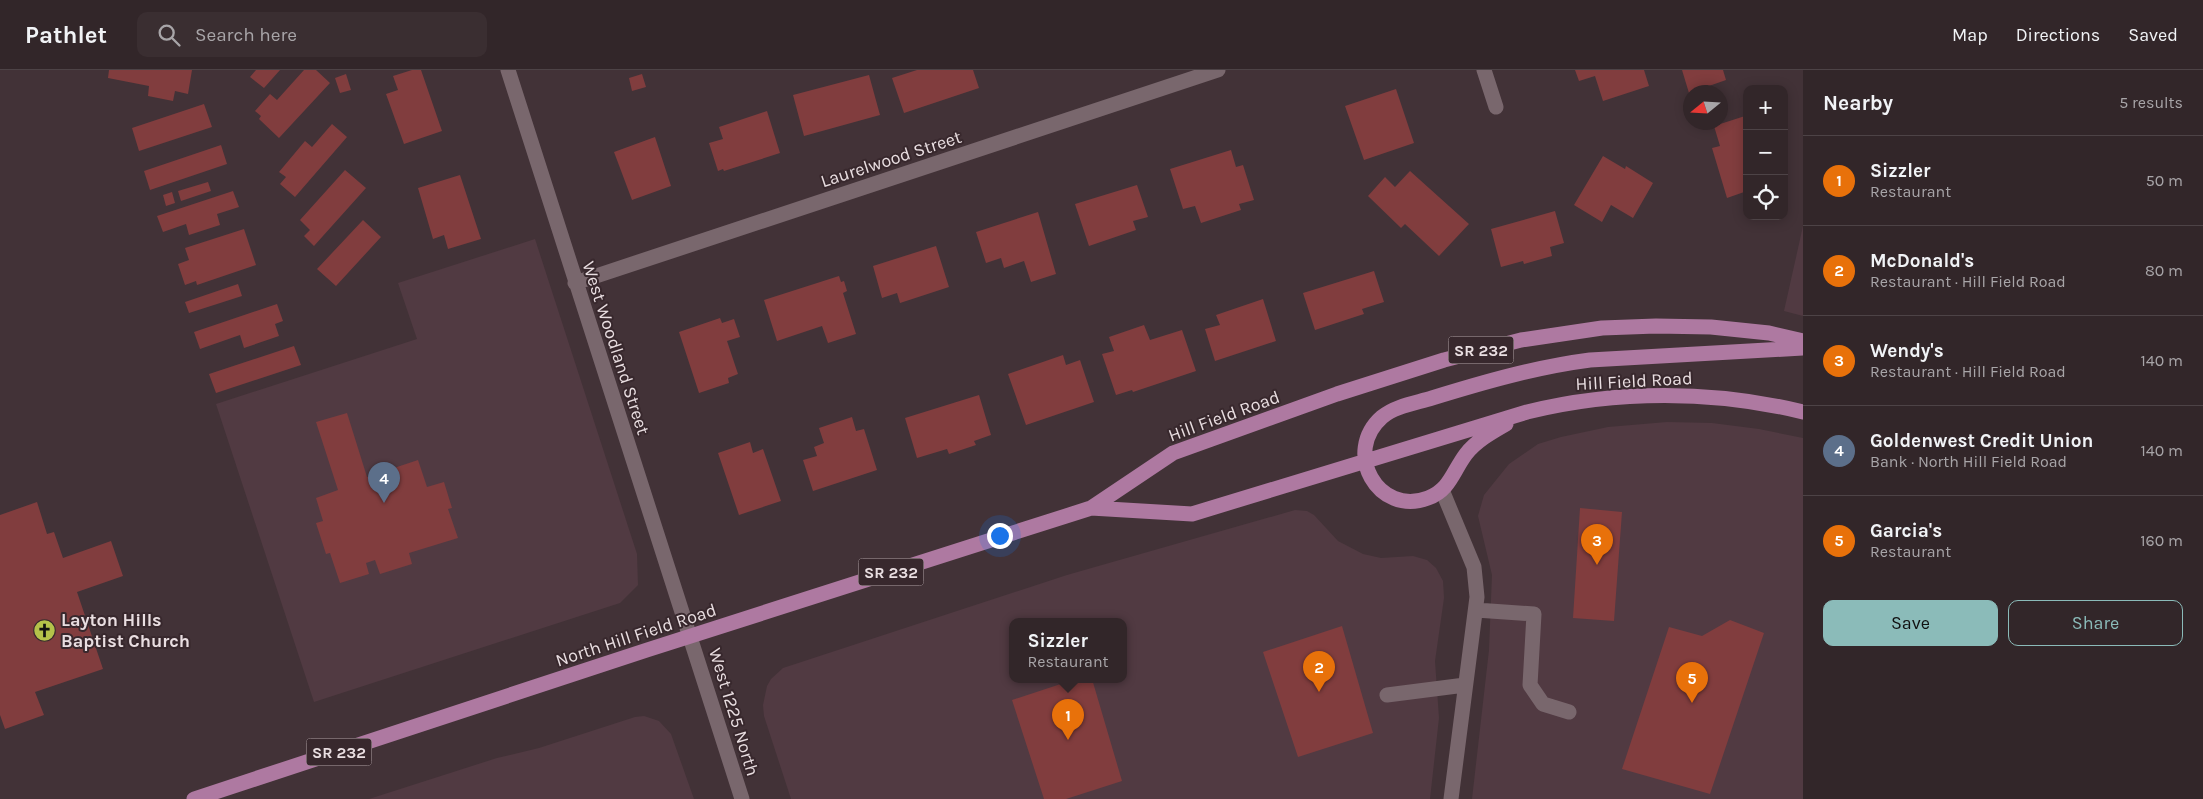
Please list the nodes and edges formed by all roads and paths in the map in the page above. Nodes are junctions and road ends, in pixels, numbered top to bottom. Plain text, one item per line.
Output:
1 (508, 70) edge
2 (1218, 70) edge
3 (1484, 70) edge
4 (1496, 107) dead end
5 (575, 283) junction
6 (1803, 341) edge
7 (1803, 348) edge
8 (1800, 410) edge
9 (1527, 412) junction
10 (1366, 462) junction
11 (1442, 490) junction
12 (1090, 508) junction
13 (1476, 610) junction
14 (691, 636) junction
15 (1464, 685) junction
16 (1387, 695) dead end
17 (1569, 712) dead end
18 (194, 799) edge
19 (742, 799) edge
20 (1451, 799) edge

1 - 5 street, West Woodland Street
2 - 5 street, Laurelwood Street
3 - 4 street
5 - 14 street, West Woodland Street
6 - 12 main road, Hill Field Road / SR 232
7 - 10 main road
8 - 9 main road, Hill Field Road / SR 232
9 - 10 main road, Hill Field Road / SR 232
9 - 11 main road
10 - 11 main road
10 - 12 main road, Hill Field Road / SR 232
11 - 13 street
12 - 14 main road, North Hill Field Road / SR 232
13 - 15 street
13 - 17 street
14 - 18 main road, North Hill Field Road / SR 232
14 - 19 street, West 1225 North
15 - 16 street
15 - 20 street

